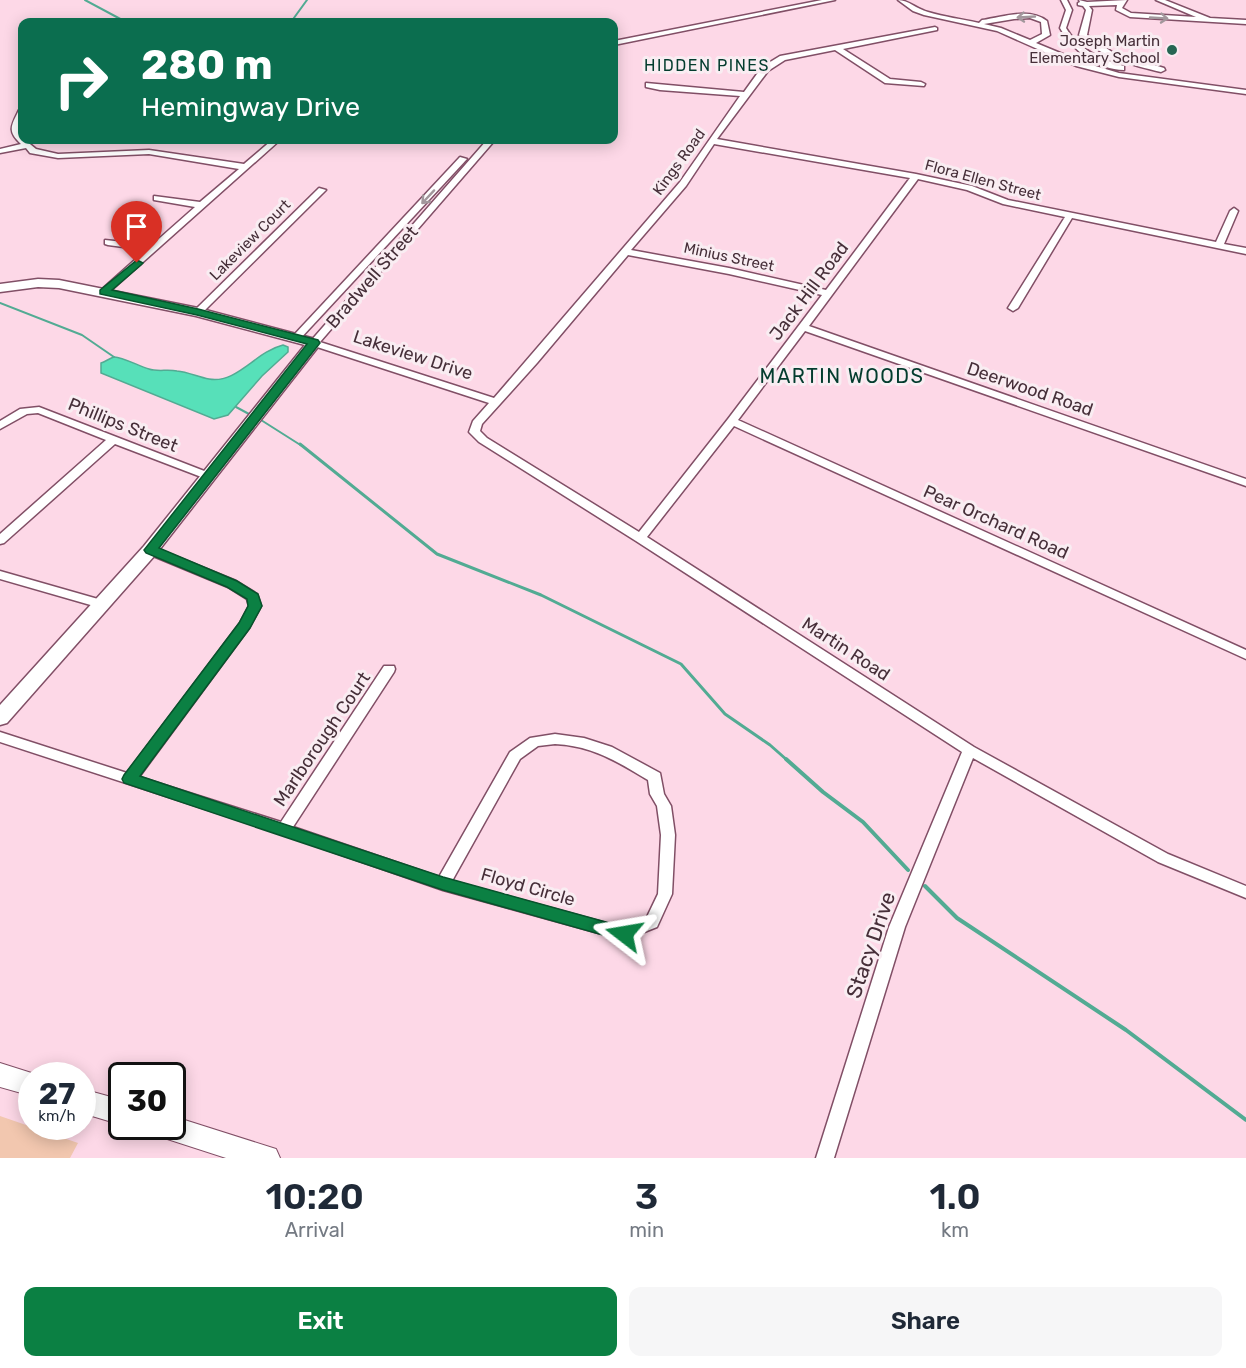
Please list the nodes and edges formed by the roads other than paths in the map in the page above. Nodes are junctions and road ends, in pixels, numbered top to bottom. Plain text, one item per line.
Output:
1 (832, 0) edge
2 (901, 0) edge
3 (1159, 0) edge
4 (1066, 2) edge
5 (1084, 2) edge
6 (1123, 2) edge
7 (1209, 20) junction
8 (1246, 22) edge
9 (975, 23) junction
10 (935, 29) dead end
11 (618, 42) edge
12 (1032, 42) junction
13 (837, 48) junction
14 (921, 84) dead end
15 (650, 85) dead end
16 (1246, 92) edge
17 (746, 94) junction
18 (18, 122) edge
19 (18, 137) edge
20 (712, 141) junction
21 (146, 144) edge
22 (271, 144) edge
23 (479, 144) edge
24 (488, 144) edge
25 (26, 146) joint
26 (0, 151) edge
27 (140, 152) junction
28 (245, 167) junction
29 (916, 176) junction
30 (322, 190) dead end
31 (157, 198) dead end
32 (201, 205) junction
33 (1234, 211) dead end
34 (1070, 216) junction
35 (108, 242) dead end
36 (1219, 246) junction
37 (154, 248) junction
38 (1246, 251) edge
39 (625, 252) junction
40 (0, 288) edge
41 (104, 292) junction
42 (826, 293) junction
43 (1013, 308) dead end
44 (198, 312) junction
45 (803, 327) junction
46 (296, 338) junction
47 (314, 343) junction
48 (497, 402) junction
49 (732, 422) junction
50 (0, 426) edge
51 (114, 439) junction
52 (208, 476) junction
53 (1246, 483) edge
54 (640, 538) junction
55 (0, 540) edge
56 (150, 550) junction
57 (0, 575) edge
58 (101, 604) junction
59 (1246, 655) edge
60 (389, 669) dead end
61 (0, 718) edge
62 (0, 737) edge
63 (969, 750) junction
64 (130, 779) junction
65 (284, 829) junction
66 (443, 884) junction
67 (1246, 892) edge
68 (0, 1075) edge
69 (18, 1080) edge
70 (186, 1133) edge
71 (266, 1158) edge
72 (825, 1158) edge

1 - 11 street
2 - 9 street
3 - 7 street
4 - 5 street
4 - 5 street
5 - 6 street
6 -> 7 street
7 - 8 street
9 - 12 street
12 -> 9 street
10 - 13 street, Kings Road
12 - 16 street
13 - 14 street
13 - 17 street, Kings Road
15 - 17 street
17 - 20 street, Kings Road
18 - 19 street
20 - 29 street, Flora Ellen Street
20 - 39 street, Kings Road
21 - 27 street
22 - 28 street
23 -> 46 street, Bradwell Street
24 - 47 street, Bradwell Street
25 - 26 street
25 - 27 street
27 - 28 street
28 - 32 street
29 - 34 street, Flora Ellen Street
29 - 42 street, Jack Hill Road
30 - 44 street, Lakeview Court
31 - 32 street
32 - 37 street
33 - 36 street
34 - 36 street, Flora Ellen Street
34 - 43 street
35 - 37 street
36 - 38 street, Flora Ellen Street
37 - 41 street
39 - 42 street, Minius Street
39 - 48 street, Kings Road
40 - 41 street, Lakeview Drive
41 - 44 street, Lakeview Drive
42 - 45 street, Jack Hill Road
44 - 46 street, Lakeview Drive
45 - 49 street, Jack Hill Road
45 - 53 street, Deerwood Road
46 - 47 street, Lakeview Drive
47 - 48 street, Lakeview Drive
47 - 52 street, Bradwell Street
48 - 54 street, Martin Road
49 - 54 street, Jack Hill Road
49 - 59 street, Pear Orchard Road
50 - 51 street, Phillips Street
51 - 52 street, Phillips Street
51 - 55 street
52 - 56 street, Bradwell Street
54 - 63 street, Martin Road
56 - 58 street, Bradwell Street
56 - 64 street
57 - 58 street
58 - 61 street, Bradwell Street
60 - 65 street, Marlborough Court
62 - 64 street, Floyd Circle
63 - 67 street, Martin Road
63 - 72 street, Stacy Drive
64 - 65 street, Floyd Circle
65 - 66 street, Floyd Circle
66 - 66 street, Floyd Circle
68 - 69 main road
70 - 71 main road

